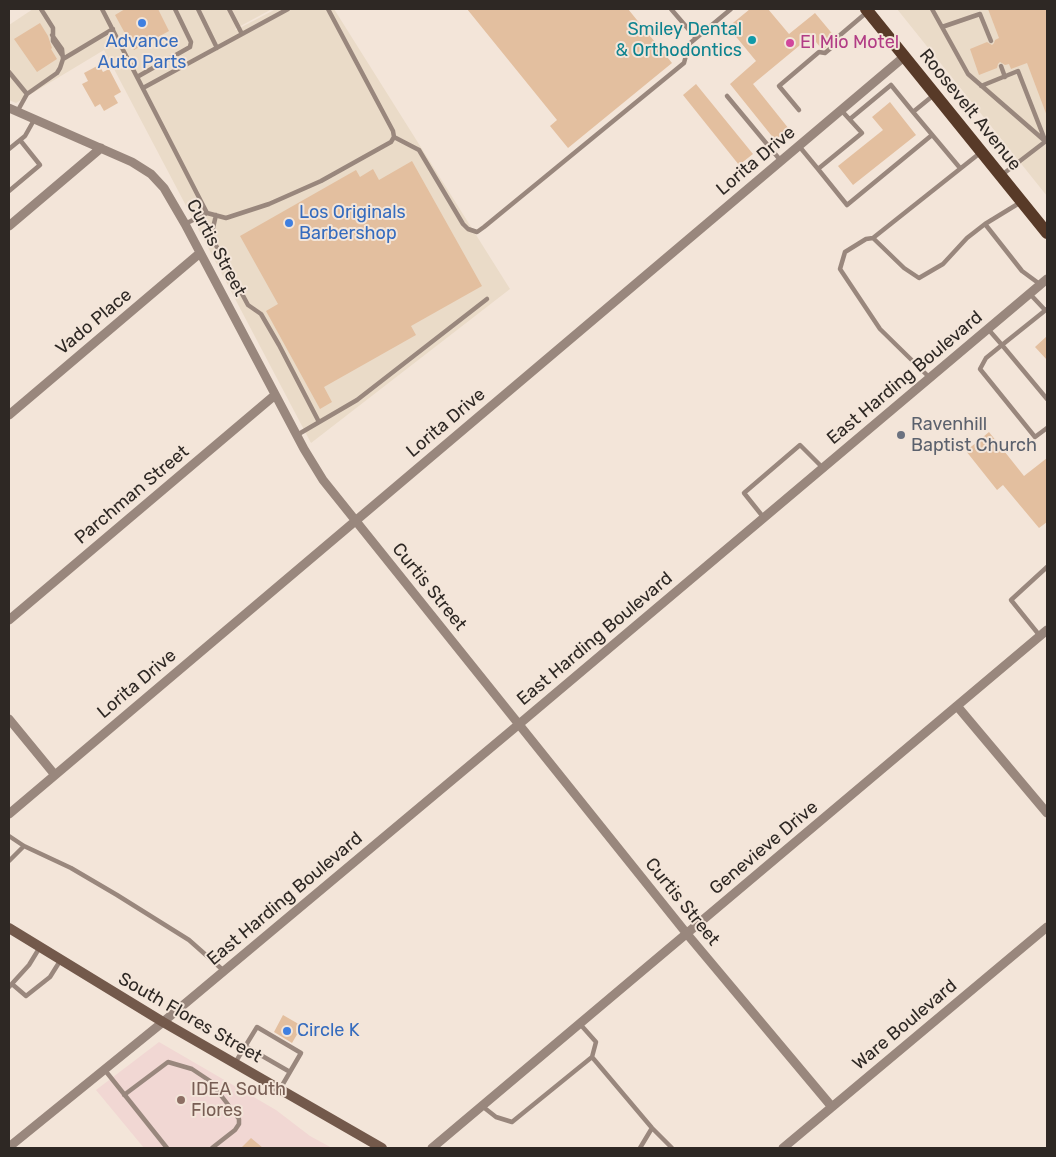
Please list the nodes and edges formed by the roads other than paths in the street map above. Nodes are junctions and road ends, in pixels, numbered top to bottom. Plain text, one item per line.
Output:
1 (41, 9) edge
2 (102, 9) edge
3 (175, 9) edge
4 (198, 9) edge
5 (230, 9) edge
6 (288, 9) edge
7 (328, 9) edge
8 (671, 9) edge
9 (731, 9) edge
10 (932, 9) edge
11 (867, 10) edge
12 (942, 27) junction
13 (112, 29) junction
14 (242, 34) junction
15 (833, 35) dead end
16 (839, 36) junction
17 (696, 38) junction
18 (991, 41) dead end
19 (820, 46) dead end
20 (217, 48) junction
21 (819, 52) junction
22 (904, 56) junction
23 (62, 57) junction
24 (1000, 66) dead end
25 (9, 72) edge
26 (137, 77) junction
27 (1005, 77) junction
28 (981, 86) junction
29 (143, 88) junction
30 (27, 94) junction
31 (935, 94) junction
32 (727, 96) dead end
33 (13, 110) edge
34 (799, 110) dead end
35 (841, 110) junction
36 (913, 112) junction
37 (850, 119) junction
38 (34, 120) junction
39 (932, 135) junction
40 (394, 137) junction
41 (1046, 140) edge
42 (19, 141) junction
43 (799, 146) junction
44 (102, 148) junction
45 (9, 149) edge
46 (982, 152) junction
47 (781, 161) junction
48 (960, 168) junction
49 (818, 169) junction
50 (1001, 176) junction
51 (9, 192) edge
52 (1022, 201) junction
53 (207, 213) junction
54 (216, 215) junction
55 (185, 224) junction
56 (985, 224) junction
57 (9, 226) edge
58 (1047, 233) edge
59 (874, 238) junction
60 (200, 253) junction
61 (1044, 282) edge
62 (1030, 294) junction
63 (487, 299) dead end
64 (1046, 309) edge
65 (988, 329) junction
66 (1002, 345) junction
67 (930, 378) junction
68 (275, 395) junction
69 (1047, 399) edge
70 (9, 415) edge
71 (319, 422) junction
72 (1047, 428) edge
73 (297, 435) junction
74 (823, 468) junction
75 (764, 518) junction
76 (356, 521) junction
77 (1047, 567) edge
78 (9, 620) edge
79 (1047, 630) edge
80 (1040, 636) junction
81 (957, 706) junction
82 (9, 719) edge
83 (518, 725) junction
84 (55, 774) junction
85 (1047, 813) edge
86 (9, 814) edge
87 (9, 836) edge
88 (24, 846) junction
89 (9, 861) edge
90 (1047, 927) edge
91 (9, 928) edge
92 (687, 934) junction
93 (40, 947) junction
94 (61, 960) junction
95 (224, 971) junction
96 (10, 986) edge
97 (163, 1022) junction
98 (580, 1024) junction
99 (245, 1046) junction
100 (592, 1057) junction
101 (235, 1063) junction
102 (104, 1069) junction
103 (290, 1072) junction
104 (280, 1089) junction
105 (124, 1094) junction
106 (482, 1106) junction
107 (832, 1107) junction
108 (652, 1128) junction
109 (9, 1147) edge
110 (167, 1148) edge
111 (212, 1148) edge
112 (382, 1148) edge
113 (432, 1148) edge
114 (640, 1148) edge
115 (672, 1148) edge
116 (783, 1148) edge

1 - 23 lane
2 - 13 lane
3 - 26 lane
4 - 20 lane
5 - 14 lane
6 - 14 lane
7 - 40 lane
8 - 17 lane
9 - 17 lane
10 - 12 lane
11 - 16 lane
11 - 22 main road, Roosevelt Avenue
12 - 18 lane
12 - 28 lane
13 - 23 lane
13 - 26 lane
14 - 20 lane
15 - 16 lane
16 - 21 lane
17 - 40 lane
19 - 21 lane
20 - 29 lane
21 - 34 lane
22 - 31 main road, Roosevelt Avenue
22 - 35 street, Lorita Drive
23 - 30 lane
24 - 27 lane
25 - 30 lane
26 - 29 lane
27 - 28 lane
27 - 41 lane
28 - 41 lane
29 - 53 lane
30 - 33 lane
31 - 36 lane
31 - 46 main road, Roosevelt Avenue
32 - 47 lane
33 - 38 street, Curtis Street
35 - 37 lane
35 - 43 street, Lorita Drive
36 - 37 lane
36 - 39 lane
37 - 49 lane
38 - 42 lane
38 - 44 street, Curtis Street
39 - 48 lane
39 - 49 lane
40 - 54 lane
41 - 50 lane
42 - 45 lane
42 - 51 lane
43 - 47 street, Lorita Drive
43 - 49 lane
44 - 55 street, Curtis Street
44 - 57 street
46 - 48 lane
46 - 50 main road, Roosevelt Avenue
47 - 76 street, Lorita Drive
48 - 59 lane
50 - 52 main road, Roosevelt Avenue
52 - 56 lane
52 - 58 main road, Roosevelt Avenue
53 - 54 lane
53 - 55 lane
54 - 71 lane
55 - 60 street, Curtis Street
56 - 59 lane
56 - 61 lane
59 - 67 lane
60 - 68 street, Curtis Street
60 - 70 street, Vado Place
61 - 62 street, East Harding Boulevard
62 - 64 lane
62 - 65 street, East Harding Boulevard
63 - 71 lane
64 - 66 lane
65 - 66 lane
65 - 67 street, East Harding Boulevard
66 - 69 lane
66 - 72 lane
67 - 74 street, East Harding Boulevard
68 - 73 street, Curtis Street
68 - 78 street, Parchman Street
71 - 73 lane
73 - 76 street, Curtis Street
74 - 75 street, East Harding Boulevard
74 - 75 lane
75 - 83 street, East Harding Boulevard
76 - 83 street, Curtis Street
76 - 84 street, Lorita Drive
77 - 80 lane
79 - 80 street, Genevieve Drive
80 - 81 street, Genevieve Drive
81 - 85 street
81 - 92 street, Genevieve Drive
82 - 84 street
83 - 92 street, Curtis Street
83 - 95 street, East Harding Boulevard
84 - 86 street, Lorita Drive
87 - 88 lane
88 - 89 lane
88 - 95 lane
90 - 107 street, Ware Boulevard
91 - 93 main road, South Flores Street
92 - 98 street, Genevieve Drive
92 - 107 street, Curtis Street
93 - 94 main road, South Flores Street
93 - 96 lane
94 - 96 lane
94 - 97 main road, South Flores Street
95 - 97 street, East Harding Boulevard
97 - 101 main road, South Flores Street
97 - 102 street, East Harding Boulevard
98 - 100 lane
98 - 106 street, Genevieve Drive
99 - 101 lane
99 - 103 lane
99 - 103 lane
100 - 106 lane
100 - 108 lane
101 - 104 main road, South Flores Street
102 - 105 lane
102 - 109 street, East Harding Boulevard
103 - 104 lane
104 - 112 main road, South Flores Street
105 - 110 lane
105 - 111 lane
106 - 113 street, Genevieve Drive
107 - 116 street, Ware Boulevard
108 - 114 lane
108 - 115 lane

